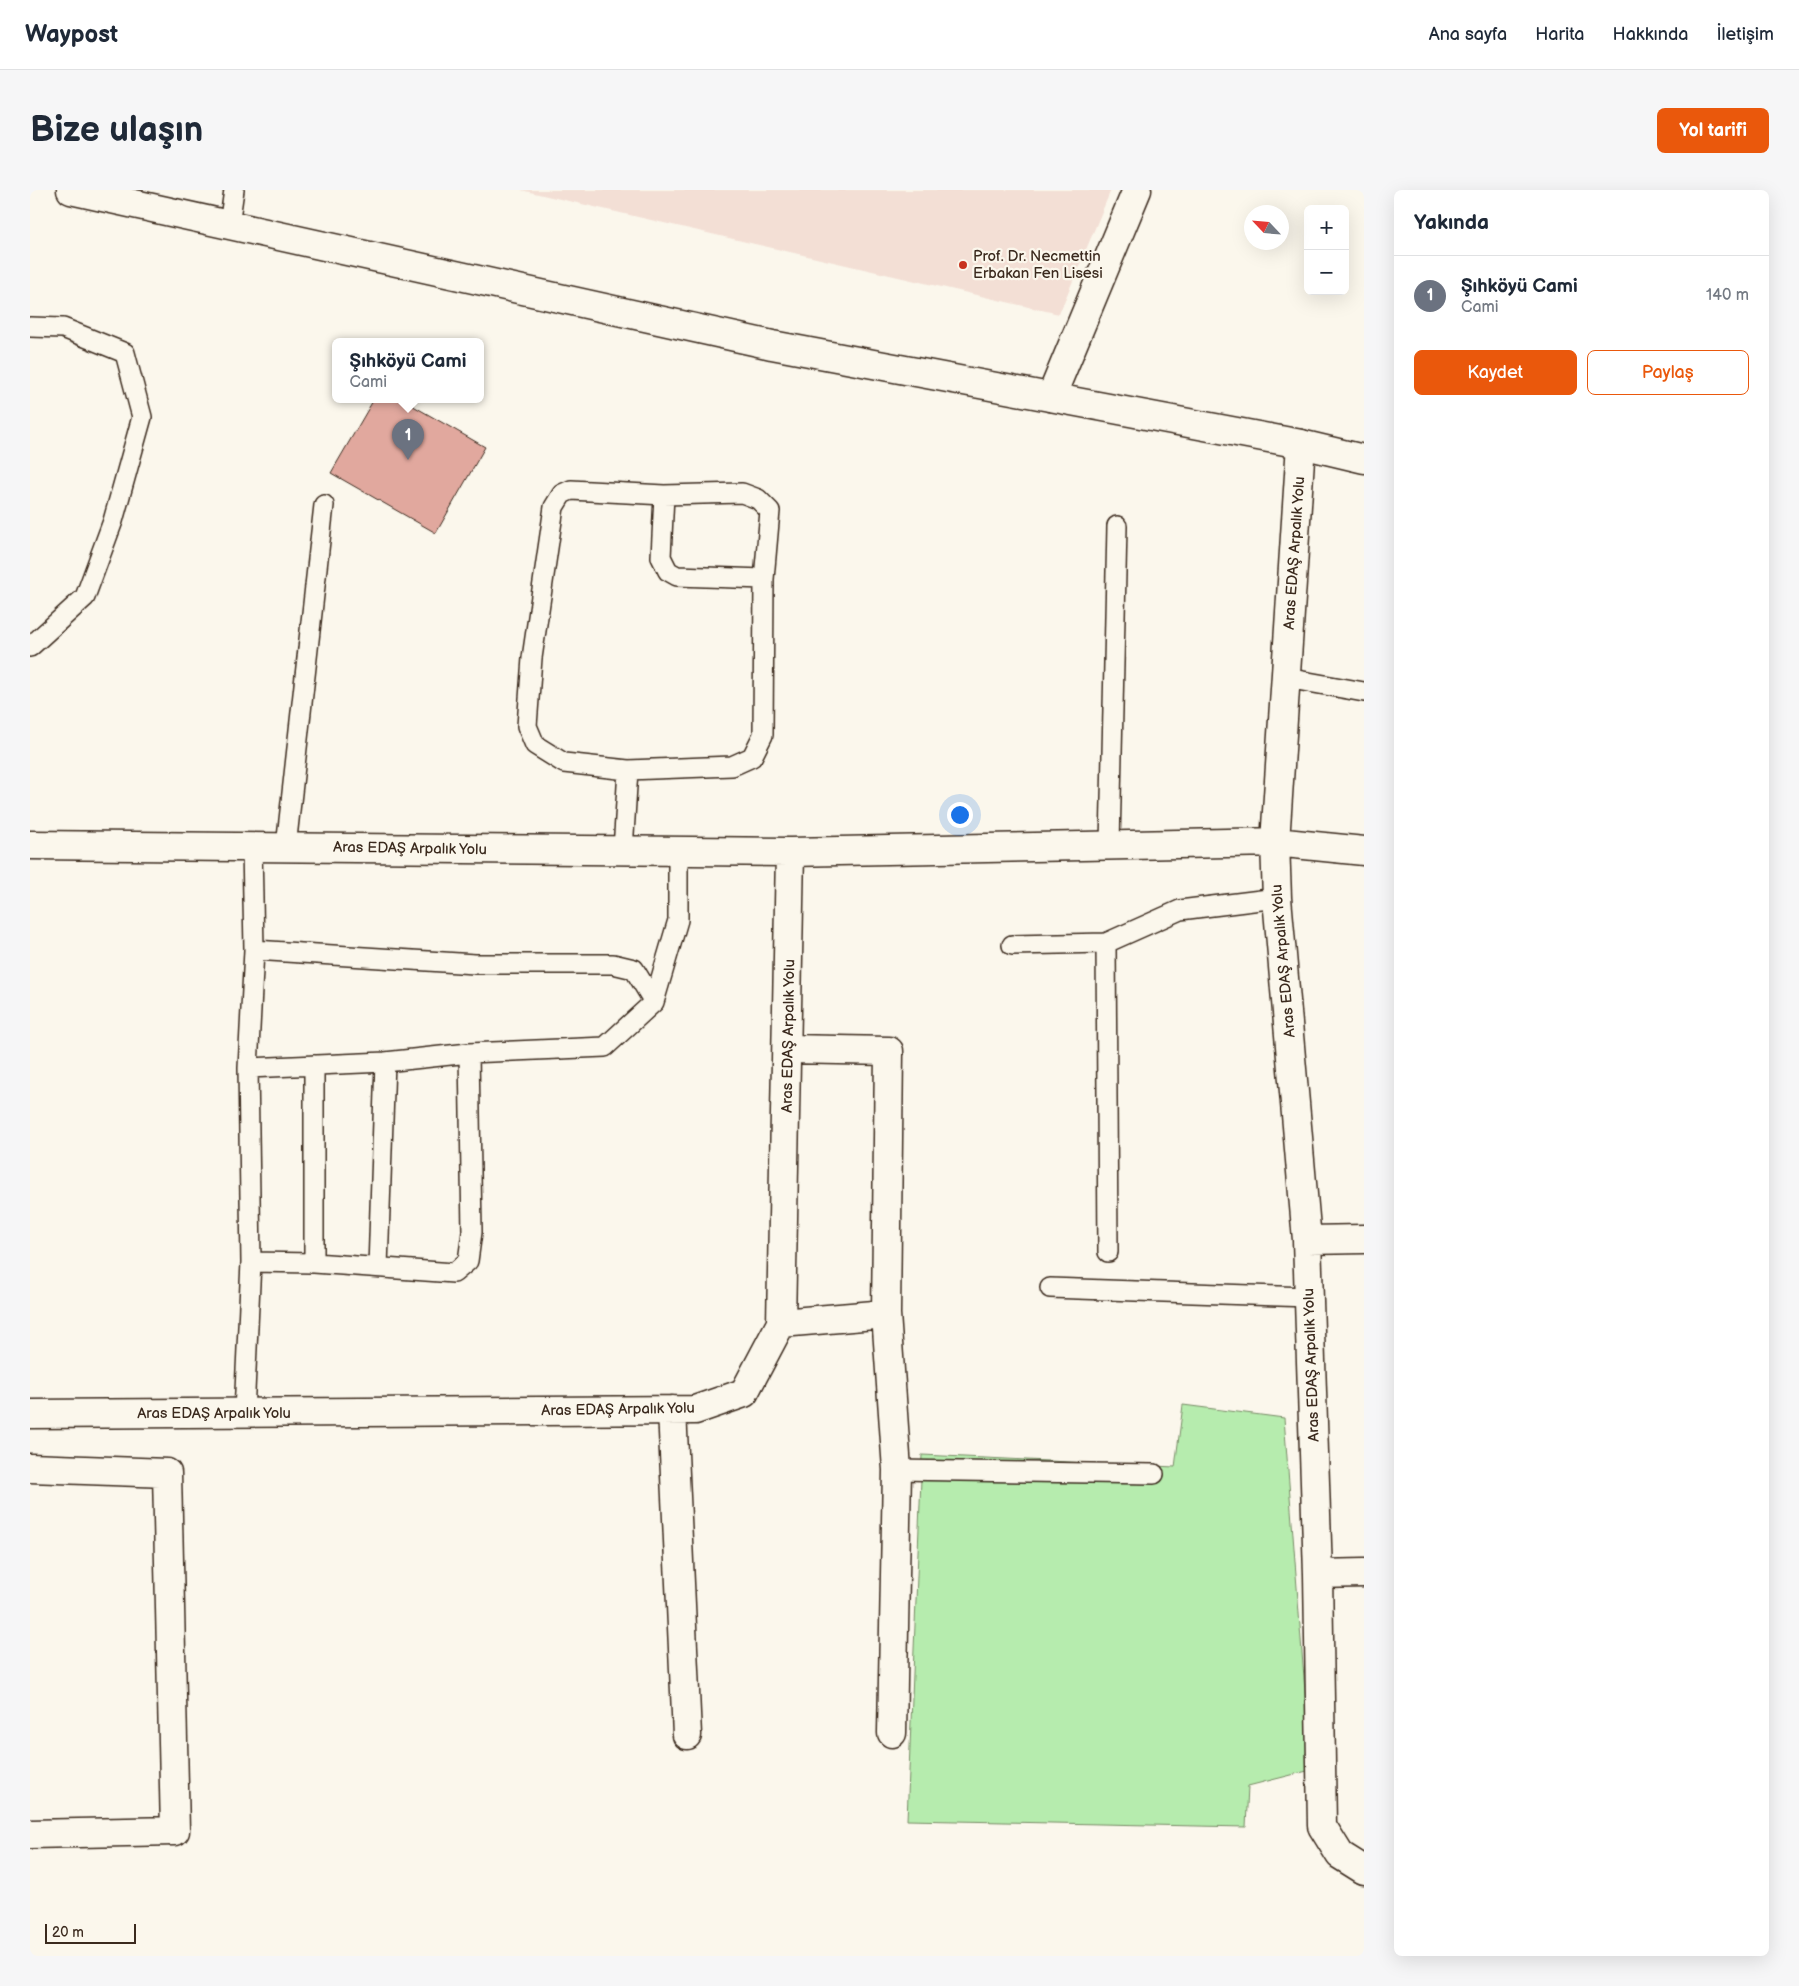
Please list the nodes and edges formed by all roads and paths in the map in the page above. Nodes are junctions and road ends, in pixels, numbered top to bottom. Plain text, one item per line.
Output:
1 (71, 190) edge
2 (234, 190) edge
3 (1136, 190) edge
4 (229, 225) junction
5 (30, 327) edge
6 (1050, 397) junction
7 (1301, 444) junction
8 (1364, 459) edge
9 (664, 495) junction
10 (324, 505) dead end
11 (1117, 526) dead end
12 (764, 580) junction
13 (30, 647) edge
14 (1286, 678) junction
15 (1364, 692) edge
16 (628, 770) junction
17 (1275, 842) junction
18 (30, 845) edge
19 (1110, 846) junction
20 (252, 847) junction
21 (286, 847) junction
22 (623, 850) junction
23 (678, 850) junction
24 (1364, 850) edge
25 (790, 852) junction
26 (1277, 898) junction
27 (1106, 943) junction
28 (1012, 945) dead end
29 (254, 950) junction
30 (654, 1002) junction
31 (788, 1049) junction
32 (469, 1053) junction
33 (385, 1062) junction
34 (314, 1066) junction
35 (248, 1068) junction
36 (1364, 1239) edge
37 (1307, 1240) junction
38 (1108, 1252) dead end
39 (251, 1262) junction
40 (314, 1264) junction
41 (378, 1267) junction
42 (1050, 1288) dead end
43 (1308, 1297) junction
44 (886, 1314) junction
45 (782, 1323) junction
46 (672, 1410) junction
47 (244, 1413) junction
48 (30, 1414) edge
49 (30, 1468) edge
50 (897, 1470) junction
51 (1154, 1474) dead end
52 (1364, 1573) edge
53 (1318, 1574) junction
54 (892, 1733) dead end
55 (687, 1735) dead end
56 (30, 1834) edge
57 (1364, 1870) edge

1 - 4 street
2 - 4 lane
3 - 6 street
4 - 6 street
5 - 13 lane
6 - 7 street
7 - 8 street
7 - 14 street, Aras EDAŞ Arpalık Yolu
9 - 12 lane
9 - 12 lane
9 - 16 lane
10 - 21 lane
11 - 19 lane
12 - 16 lane
14 - 15 lane
14 - 17 street, Aras EDAŞ Arpalık Yolu
16 - 22 lane
17 - 19 street, Aras EDAŞ Arpalık Yolu
17 - 24 street, Aras EDAŞ Arpalık Yolu
17 - 26 street, Aras EDAŞ Arpalık Yolu
18 - 20 street, Aras EDAŞ Arpalık Yolu
19 - 25 street, Aras EDAŞ Arpalık Yolu
20 - 21 street, Aras EDAŞ Arpalık Yolu
20 - 29 lane
21 - 22 street, Aras EDAŞ Arpalık Yolu
22 - 23 street, Aras EDAŞ Arpalık Yolu
23 - 25 street, Aras EDAŞ Arpalık Yolu
23 - 30 lane
25 - 31 street, Aras EDAŞ Arpalık Yolu
26 - 27 lane
26 - 37 street, Aras EDAŞ Arpalık Yolu
27 - 28 lane
27 - 38 lane
29 - 30 lane
29 - 35 lane
30 - 32 lane
31 - 44 street
31 - 45 street, Aras EDAŞ Arpalık Yolu
32 - 33 lane
32 - 41 lane
33 - 34 lane
33 - 41 lane
34 - 35 lane
34 - 40 lane
35 - 39 lane
36 - 37 street
37 - 43 street, Aras EDAŞ Arpalık Yolu
39 - 40 lane
39 - 47 lane
40 - 41 lane
42 - 43 lane
43 - 53 street, Aras EDAŞ Arpalık Yolu
44 - 45 street
44 - 50 street
45 - 46 street, Aras EDAŞ Arpalık Yolu
46 - 47 street, Aras EDAŞ Arpalık Yolu
46 - 55 street
47 - 48 street, Aras EDAŞ Arpalık Yolu
49 - 56 street
50 - 51 lane
50 - 54 street
52 - 53 street
53 - 57 street, Aras EDAŞ Arpalık Yolu

